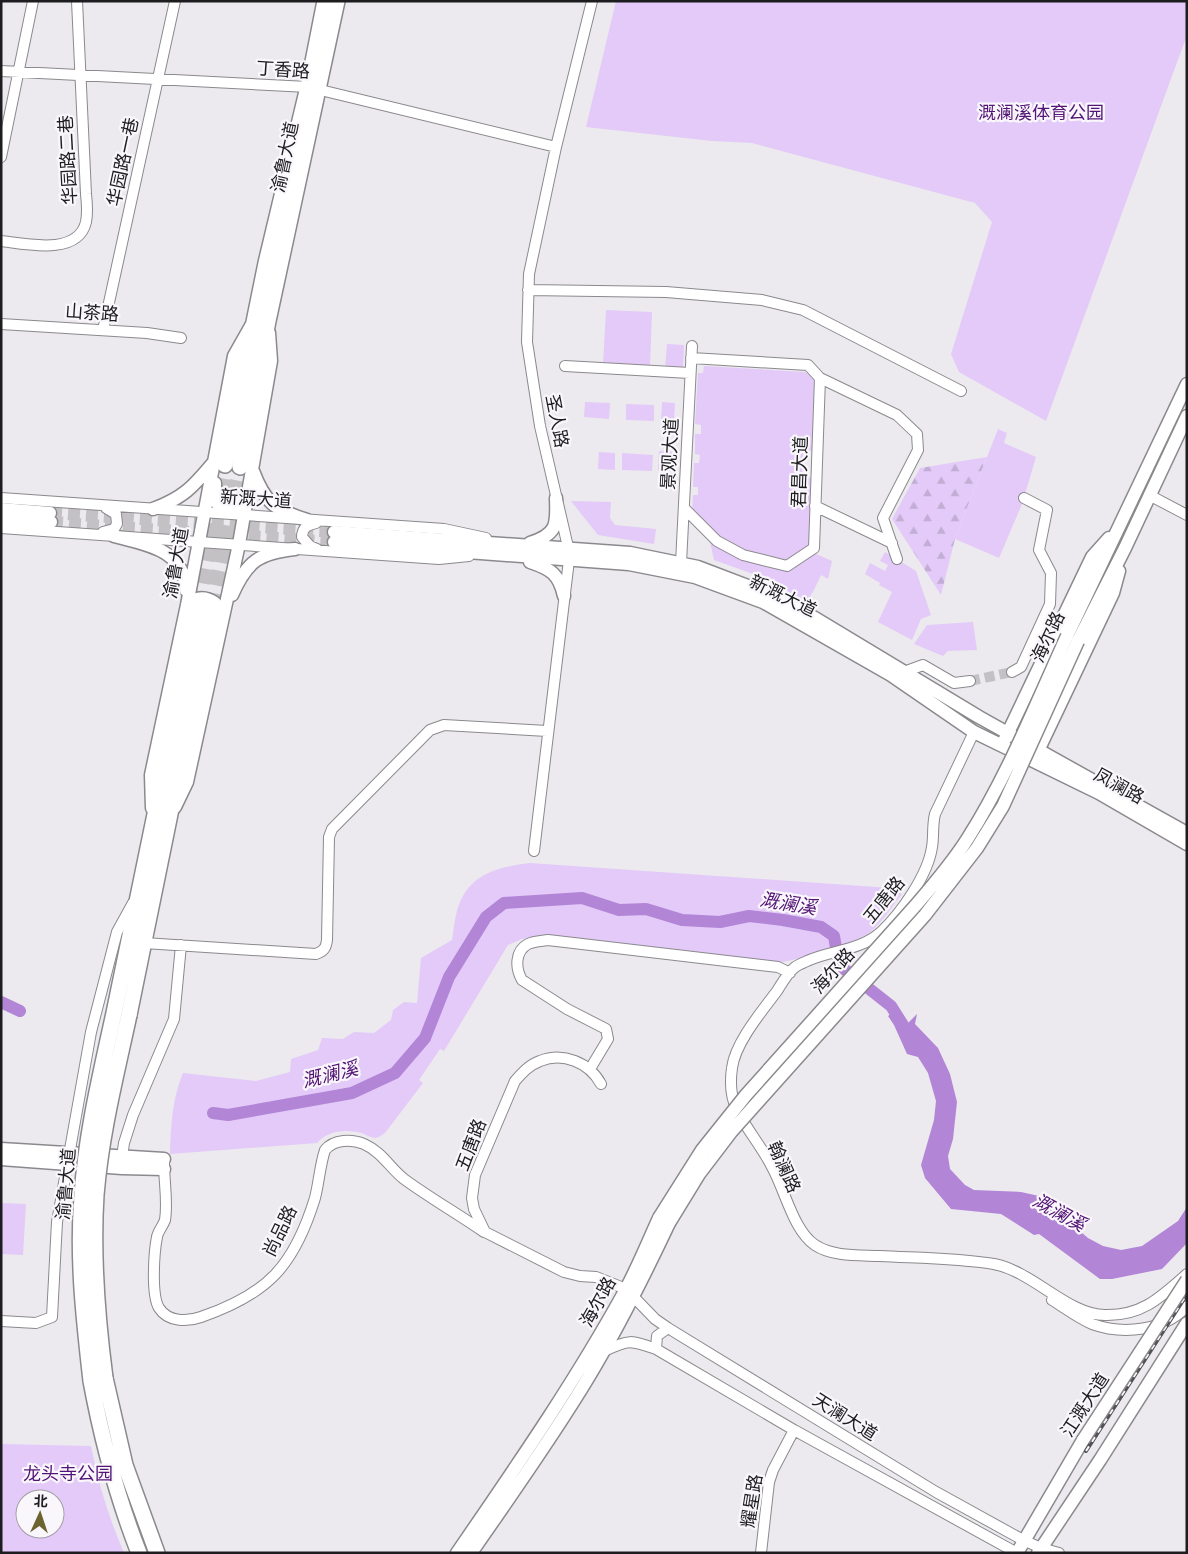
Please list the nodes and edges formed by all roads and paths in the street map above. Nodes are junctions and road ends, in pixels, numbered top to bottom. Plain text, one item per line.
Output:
1 (33, 1) edge
2 (77, 1) edge
3 (175, 1) edge
4 (325, 1) edge
5 (337, 1) edge
6 (592, 1) edge
7 (1, 71) edge
8 (19, 72) junction
9 (80, 75) junction
10 (158, 78) junction
11 (314, 88) junction
12 (556, 147) junction
13 (1, 157) edge
14 (1, 241) edge
15 (528, 290) junction
16 (261, 320) junction
17 (1, 324) edge
18 (103, 330) junction
19 (181, 338) dead end
20 (692, 346) dead end
21 (691, 358) junction
22 (564, 366) dead end
23 (690, 373) junction
24 (820, 378) junction
25 (1187, 384) edge
26 (961, 391) dead end
27 (1187, 416) edge
28 (220, 463) junction
29 (246, 468) junction
30 (248, 490) junction
31 (1149, 495) junction
32 (1, 498) edge
33 (556, 498) junction
34 (1024, 498) dead end
35 (98, 505) junction
36 (815, 506) junction
37 (684, 508) junction
38 (1, 509) edge
39 (153, 509) junction
40 (204, 513) junction
41 (1187, 515) edge
42 (244, 516) junction
43 (1, 518) edge
44 (307, 520) junction
45 (325, 521) junction
46 (1120, 524) junction
47 (683, 527) junction
48 (1, 528) edge
49 (704, 529) junction
50 (89, 534) junction
51 (114, 536) junction
52 (198, 541) junction
53 (506, 543) junction
54 (892, 543) junction
55 (238, 544) junction
56 (526, 544) junction
57 (1125, 548) junction
58 (295, 549) junction
59 (324, 551) junction
60 (486, 554) junction
61 (568, 554) junction
62 (514, 556) junction
63 (897, 560) dead end
64 (681, 564) junction
65 (564, 596) junction
66 (205, 610) junction
67 (1072, 639) junction
68 (904, 672) junction
69 (1012, 672) tunnel mouth
70 (970, 681) tunnel mouth
71 (547, 731) junction
72 (974, 732) junction
73 (1008, 733) junction
74 (1002, 746) junction
75 (1038, 749) junction
76 (1032, 762) junction
77 (1187, 832) edge
78 (1187, 844) edge
79 (534, 851) dead end
80 (138, 895) junction
81 (144, 942) junction
82 (181, 945) junction
83 (790, 973) junction
84 (121, 1014) junction
85 (590, 1069) junction
86 (601, 1084) dead end
87 (751, 1132) junction
88 (1, 1149) edge
89 (122, 1158) junction
90 (1, 1159) edge
91 (68, 1159) junction
92 (164, 1164) junction
93 (485, 1232) junction
94 (1187, 1274) edge
95 (1187, 1280) edge
96 (630, 1293) junction
97 (1187, 1306) edge
98 (1, 1321) edge
99 (1187, 1323) edge
100 (668, 1328) junction
101 (656, 1349) junction
102 (604, 1350) junction
103 (98, 1380) junction
104 (794, 1430) junction
105 (1023, 1540) junction
106 (1039, 1550) edge
107 (139, 1553) edge
108 (157, 1553) edge
109 (457, 1553) edge
110 (471, 1553) edge
111 (761, 1553) edge
112 (1017, 1553) edge
113 (1059, 1553) edge

1 - 8 street
2 - 9 street, 华园路二巷
3 - 10 street, 华园路一巷
4 - 11 highway, 渝鲁大道
5 - 11 highway, 渝鲁大道
6 - 12 street, 圣人路
7 - 8 street, 丁香路
8 - 9 street, 丁香路
8 - 13 street
9 - 10 street, 丁香路
9 - 14 street, 华园路二巷
10 - 11 street, 丁香路
10 - 18 street, 华园路一巷
11 - 12 street, 丁香路
11 - 16 highway, 渝鲁大道
12 - 15 street, 圣人路
15 - 26 street
15 - 33 street, 圣人路
16 - 28 highway, 渝鲁大道
16 - 29 highway, 渝鲁大道
17 - 18 street, 山茶路
18 - 19 street, 山茶路
20 - 21 street, 景观大道
21 - 23 street, 景观大道
21 - 24 street
22 - 23 street
23 - 37 street, 景观大道
24 - 36 street, 君昌大道
24 - 54 street
25 - 46 main road, 海尔路
27 - 31 main road, 海尔路
28 - 30 main road
28 - 39 main road
28 - 40 main road, 渝鲁大道
29 - 30 main road, 渝鲁大道
29 - 44 main road
30 - 42 main road, 渝鲁大道
31 - 41 street
31 - 57 main road, 海尔路
32 - 35 street, 新溉大道
33 - 56 main road
33 - 61 street, 圣人路
34 - 69 street
35 - 39 street, 新溉大道
35 - 50 street
36 - 49 street, 君昌大道
36 - 54 street
37 - 47 street, 景观大道
37 - 49 street, 君昌大道
38 - 43 main road
39 - 40 street, 新溉大道
40 - 42 street, 新溉大道
40 - 52 main road, 渝鲁大道
42 - 44 street, 新溉大道
42 - 55 main road, 渝鲁大道
44 - 45 street, 新溉大道
45 - 53 street, 新溉大道
45 - 59 street
46 - 67 main road, 海尔路
46 - 73 main road
47 - 49 street
47 - 64 street, 景观大道
48 - 50 street, 新溉大道
50 - 51 street, 新溉大道
51 - 52 street, 新溉大道
51 - 66 main road
52 - 55 street, 新溉大道
52 - 66 main road, 渝鲁大道
53 - 56 main road, 新溉大道
53 - 60 main road, 新溉大道
54 - 63 street
55 - 58 street, 新溉大道
55 - 66 main road, 渝鲁大道
56 - 61 main road, 新溉大道
57 - 67 main road, 海尔路
57 - 75 main road
58 - 59 street, 新溉大道
58 - 66 main road
59 - 60 street, 新溉大道
60 - 62 main road, 新溉大道
61 - 62 main road, 新溉大道
61 - 64 main road, 新溉大道
61 - 65 street, 圣人路
61 - 72 main road, 新溉大道
62 - 65 main road
64 - 68 main road, 新溉大道
65 - 71 street, 圣人路
66 - 80 highway, 渝鲁大道
66 - 81 highway, 渝鲁大道
67 - 96 main road, 海尔路, bridge
68 - 70 street
68 - 73 main road, 新溉大道
71 - 79 street, 圣人路
71 - 82 street
72 - 74 main road, 新溉大道
72 - 83 street, 五唐路
73 - 74 main road
73 - 75 main road, 新溉大道
74 - 76 main road, 新溉大道
75 - 76 main road
75 - 77 main road, 凤澜路
76 - 78 main road, 凤澜路
80 - 84 highway, 渝鲁大道
80 - 91 street
81 - 82 street
81 - 84 highway, 渝鲁大道
82 - 89 street
83 - 85 street
83 - 87 street, 五唐路
84 - 103 highway, 渝鲁大道, bridge
85 - 86 street, 五唐路
85 - 93 street, 五唐路
87 - 94 street, 翰澜路
87 - 97 street, 翰澜路
88 - 91 main road
89 - 91 main road
89 - 92 main road
90 - 91 main road
91 - 92 main road
91 - 98 street
92 - 93 street, 尚品路
93 - 96 street
95 - 105 main road, 江溉大道, bridge
96 - 100 street, 天澜大道
96 - 102 main road, 海尔路
96 - 109 main road, 海尔路
99 - 106 main road
100 - 101 street
100 - 105 street, 天澜大道
101 - 102 street, 天澜大道
101 - 104 street, 天澜大道
102 - 110 main road, 海尔路
103 - 107 highway, 渝鲁大道
103 - 108 highway, 渝鲁大道
104 - 111 street, 耀星路
104 - 112 street, 天澜大道
105 - 106 street, 天澜大道
105 - 112 main road, 江溉大道
106 - 113 street, 天澜大道

